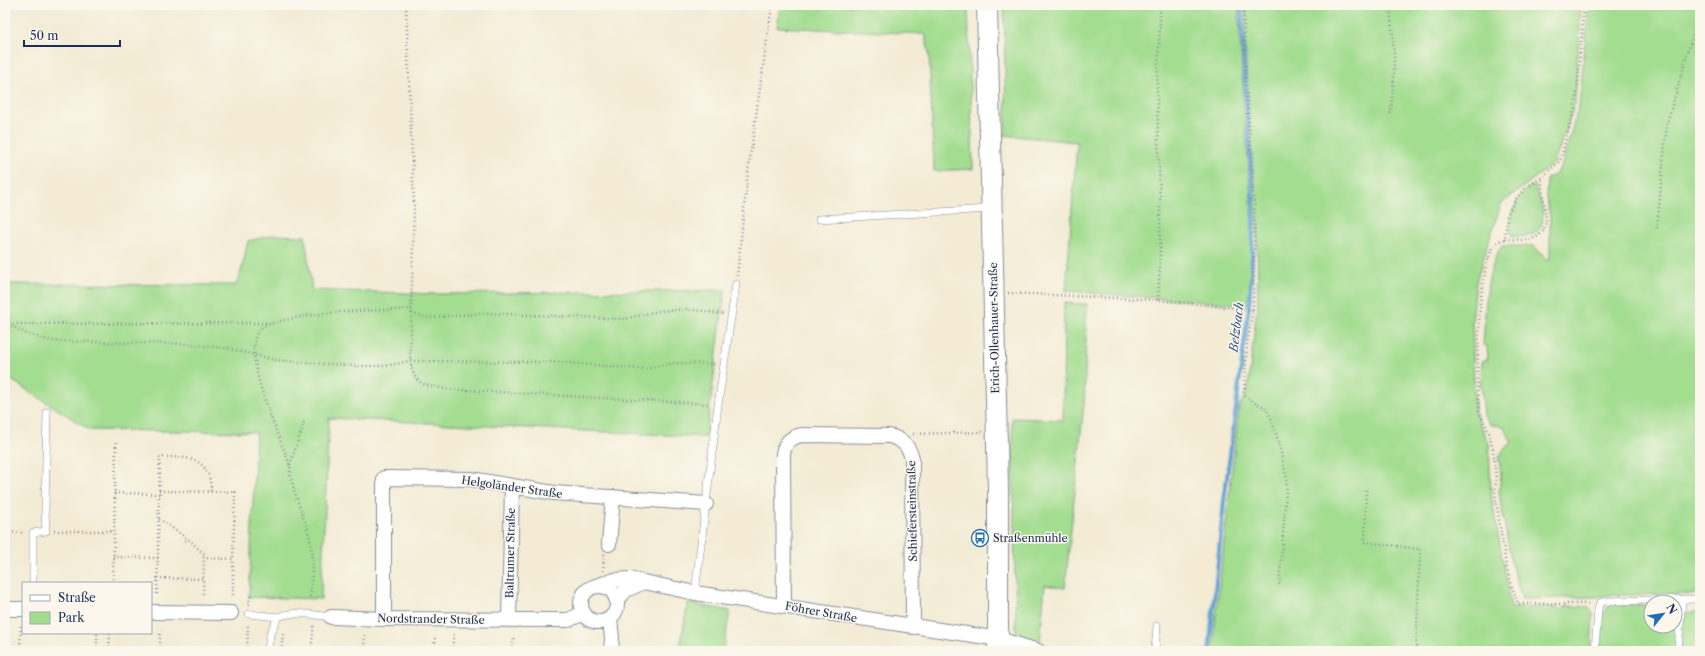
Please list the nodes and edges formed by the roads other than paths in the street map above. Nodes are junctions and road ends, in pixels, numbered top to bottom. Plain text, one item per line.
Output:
1 (987, 5) edge
2 (992, 209) junction
3 (819, 219) dead end
4 (736, 284) road end
5 (47, 412) dead end
6 (512, 487) junction
7 (613, 497) junction
8 (706, 504) junction
9 (609, 544) road end
10 (33, 582) edge
11 (644, 582) junction
12 (602, 584) junction
13 (695, 593) junction
14 (617, 600) junction
15 (1683, 600) edge
16 (1700, 600) edge
17 (1643, 601) edge
18 (784, 605) junction
19 (5, 609) edge
20 (22, 609) edge
21 (152, 612) edge
22 (231, 613) dead end
23 (249, 614) road end
24 (584, 614) junction
25 (278, 617) junction
26 (331, 617) joint
27 (384, 619) junction
28 (610, 619) junction
29 (509, 620) junction
30 (1157, 626) dead end
31 (913, 627) junction
32 (1679, 634) edge
33 (998, 645) edge
34 (268, 651) edge
35 (610, 651) edge
36 (1038, 651) edge
37 (1155, 651) edge
38 (1595, 651) edge
39 (1678, 651) edge

1 - 2 street, Erich-Ollenhauer-Straße
2 - 3 lane
2 - 33 street, Erich-Ollenhauer-Straße
4 - 8 lane
5 - 10 lane
6 - 7 street, Helgoländer Straße
6 - 27 street, Helgoländer Straße
6 - 29 street, Baltrumer Straße
7 - 8 street, Helgoländer Straße
7 - 9 street
8 - 13 lane
11 - 12 street, Föhrer Straße
11 - 13 street, Föhrer Straße
11 - 14 street
12 - 14 street
12 - 24 street
13 - 18 street, Föhrer Straße
14 - 28 street
15 - 16 lane
17 - 38 lane
18 - 31 street, Föhrer Straße
18 - 31 street, Schiefersteinstraße
19 - 20 street
21 - 22 street
23 - 25 lane, Nordstrander Straße
24 - 28 street
24 - 29 street, Nordstrander Straße
25 - 26 lane, Nordstrander Straße
25 - 34 lane
26 - 27 street, Nordstrander Straße
27 - 29 street, Nordstrander Straße
28 - 35 street
30 - 37 lane
31 - 33 street, Föhrer Straße
32 - 39 lane
33 - 36 street, Föhrer Straße

